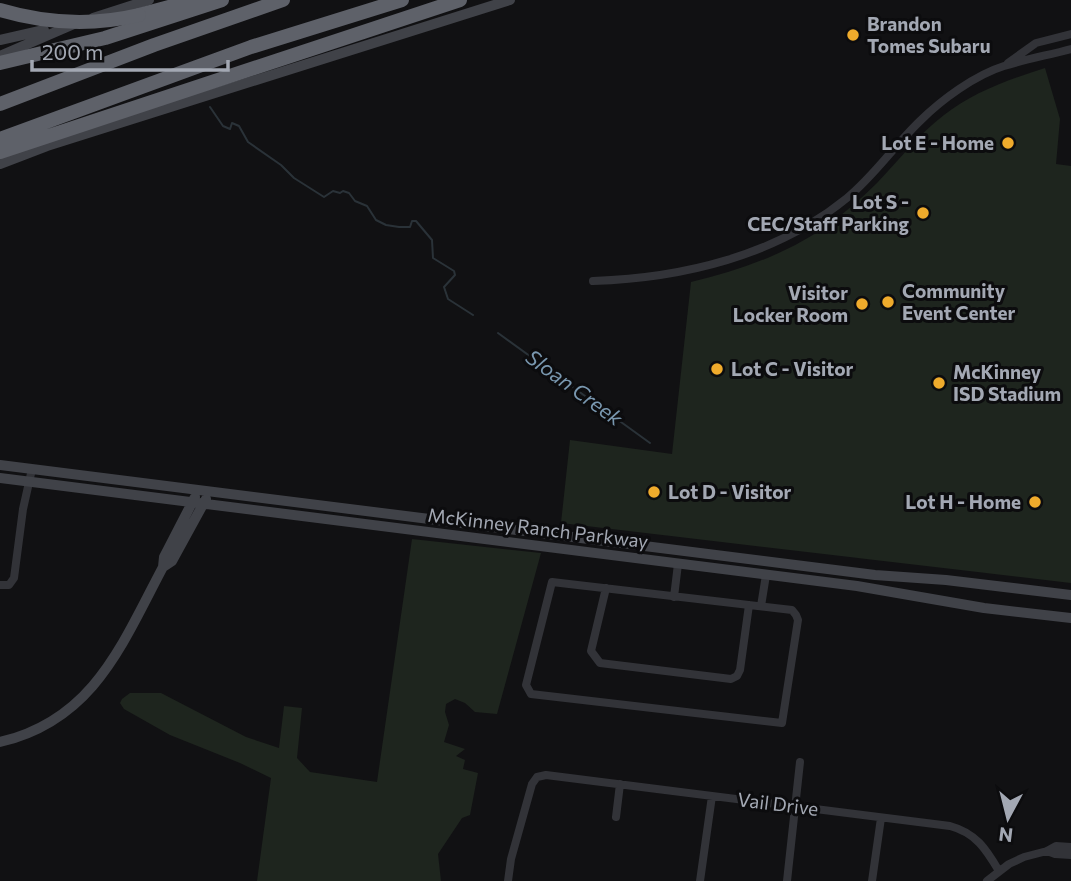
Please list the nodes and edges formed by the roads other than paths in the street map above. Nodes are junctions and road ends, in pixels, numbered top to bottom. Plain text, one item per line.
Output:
1 (149, 0) edge
2 (195, 0) edge
3 (222, 0) edge
4 (283, 0) edge
5 (402, 0) edge
6 (460, 0) edge
7 (510, 0) edge
8 (0, 10) edge
9 (141, 21) junction
10 (64, 27) junction
11 (1071, 34) edge
12 (0, 40) edge
13 (1071, 50) edge
14 (0, 56) edge
15 (0, 64) edge
16 (1003, 66) junction
17 (0, 104) edge
18 (85, 135) junction
19 (0, 140) edge
20 (0, 152) edge
21 (0, 164) edge
22 (0, 172) edge
23 (593, 281) dead end
24 (0, 465) edge
25 (32, 469) junction
26 (0, 478) edge
27 (30, 481) junction
28 (199, 489) junction
29 (211, 491) junction
30 (198, 503) junction
31 (768, 562) junction
32 (678, 564) junction
33 (766, 575) junction
34 (946, 580) junction
35 (5, 585) edge
36 (606, 588) junction
37 (1071, 595) edge
38 (674, 597) junction
39 (944, 601) junction
40 (749, 605) junction
41 (761, 606) junction
42 (1071, 618) edge
43 (0, 742) edge
44 (800, 762) dead end
45 (620, 785) junction
46 (712, 796) junction
47 (795, 807) junction
48 (616, 817) dead end
49 (881, 817) junction
50 (1071, 847) edge
51 (1047, 851) junction
52 (1071, 855) edge
53 (999, 871) junction
54 (508, 881) edge
55 (700, 881) edge
56 (787, 881) edge
57 (872, 881) edge
58 (986, 881) edge

1 - 10 main road
2 - 9 highway
3 - 9 highway
4 - 17 highway
5 - 19 highway
6 - 20 highway
7 - 18 main road
8 - 9 highway, bridge
9 - 15 highway
10 - 12 main road
10 - 14 main road
11 - 16 street
13 - 16 street
16 - 23 street
18 - 21 main road
18 - 22 main road
24 - 25 main road, McKinney Ranch Parkway
25 - 27 street
25 - 28 main road, McKinney Ranch Parkway
26 - 27 main road, McKinney Ranch Parkway
27 - 30 main road, McKinney Ranch Parkway
27 - 35 street
28 - 29 main road, McKinney Ranch Parkway
28 - 30 main road
29 - 30 main road
29 - 31 main road, McKinney Ranch Parkway
30 - 32 main road, McKinney Ranch Parkway
30 - 43 main road
31 - 33 main road
31 - 34 main road, McKinney Ranch Parkway
32 - 33 main road, McKinney Ranch Parkway
32 - 38 street
33 - 39 main road, McKinney Ranch Parkway
33 - 41 street
34 - 37 main road, McKinney Ranch Parkway
34 - 39 main road
36 - 38 street
36 - 40 street
36 - 41 street
38 - 40 street
39 - 42 main road, McKinney Ranch Parkway
40 - 41 street
44 - 47 street
45 - 46 street, Vail Drive
45 - 48 street
45 - 54 street, Vail Drive
46 - 47 street, Vail Drive
46 - 55 street
47 - 49 street, Vail Drive
47 - 56 street
49 - 53 street, Vail Drive
49 - 57 street
50 - 51 street
51 - 52 street
51 - 53 street
53 - 58 street

